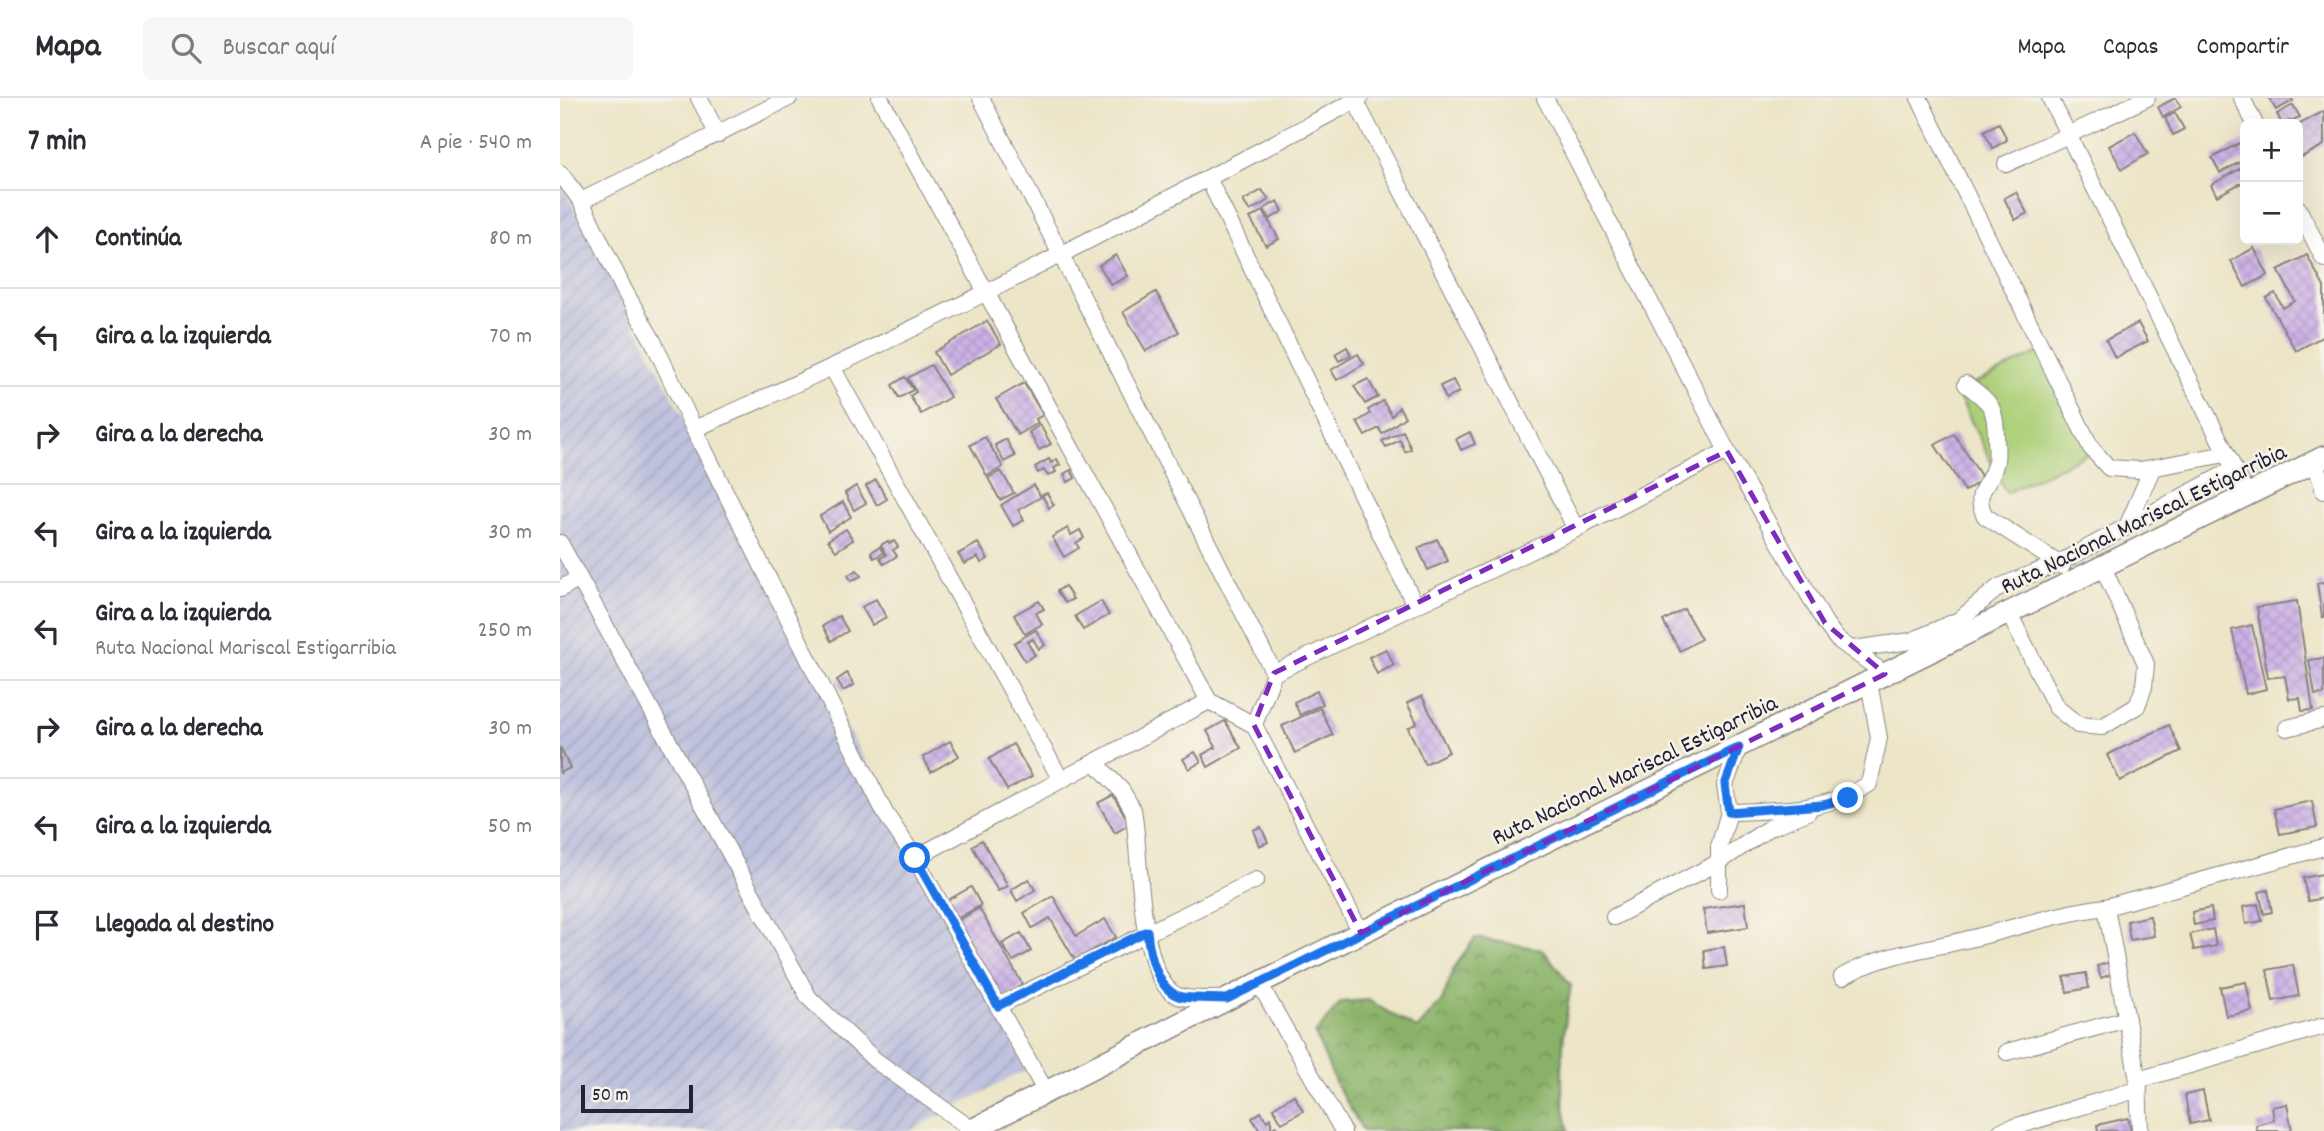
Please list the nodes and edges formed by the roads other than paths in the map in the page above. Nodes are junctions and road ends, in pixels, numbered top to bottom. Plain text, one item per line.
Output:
1 (699, 98) edge
2 (789, 98) edge
3 (880, 98) edge
4 (981, 98) edge
5 (1545, 98) edge
6 (1919, 98) edge
7 (2050, 98) edge
8 (2147, 98) edge
9 (2242, 98) edge
10 (1358, 99) edge
11 (2252, 119) edge
12 (719, 135) junction
13 (2068, 135) junction
14 (2006, 164) dead end
15 (560, 173) edge
16 (1208, 178) junction
17 (581, 201) junction
18 (2303, 218) edge
19 (1060, 255) junction
20 (2324, 259) edge
21 (986, 294) junction
22 (833, 369) junction
23 (1966, 384) dead end
24 (694, 429) junction
25 (1727, 451) junction
26 (2320, 459) edge
27 (2230, 461) junction
28 (2152, 469) junction
29 (2324, 491) edge
30 (2247, 495) junction
31 (2129, 522) junction
32 (1576, 529) junction
33 (560, 543) edge
34 (2059, 563) junction
35 (2103, 567) junction
36 (579, 578) junction
37 (2075, 580) junction
38 (560, 589) edge
39 (1415, 605) junction
40 (2009, 613) junction
41 (1853, 649) junction
42 (1274, 673) junction
43 (1877, 678) junction
44 (1209, 701) junction
45 (2324, 719) edge
46 (1254, 725) junction
47 (2287, 728) dead end
48 (1739, 747) junction
49 (1095, 762) junction
50 (1061, 780) junction
51 (1823, 805) junction
52 (1729, 812) junction
53 (2324, 847) edge
54 (915, 858) junction
55 (1719, 862) junction
56 (1256, 880) dead end
57 (1719, 890) dead end
58 (2106, 907) junction
59 (1614, 917) dead end
60 (1147, 931) junction
61 (1361, 933) junction
62 (1842, 977) dead end
63 (1259, 983) junction
64 (1227, 999) junction
65 (998, 1006) junction
66 (2127, 1019) junction
67 (2324, 1026) edge
68 (2007, 1052) dead end
69 (2138, 1085) junction
70 (1046, 1092) junction
71 (972, 1130) edge
72 (1343, 1131) edge
73 (2001, 1131) edge
74 (2140, 1131) edge

1 - 12 street
2 - 12 street
3 - 21 street
4 - 19 street
5 - 25 street
6 - 28 street
7 - 13 street
8 - 13 street
9 - 11 street
10 - 16 street
10 - 32 street
12 - 17 street
13 - 14 street
13 - 27 street
15 - 17 street
16 - 19 street
16 - 39 street
17 - 24 street
18 - 20 street
19 - 21 street
19 - 42 street
21 - 22 street
21 - 44 street
22 - 24 street
22 - 50 street
23 - 34 street
24 - 54 street
25 - 32 street
25 - 41 street
26 - 29 street
26 - 30 main road, Ruta Nacional Mariscal Estigarribia
27 - 28 street
27 - 30 street
27 - 31 street
28 - 31 street
30 - 35 main road, Ruta Nacional Mariscal Estigarribia
31 - 34 street
32 - 39 street
33 - 36 street
34 - 37 street
34 - 41 street
35 - 37 main road, Ruta Nacional Mariscal Estigarribia
35 - 40 street
36 - 38 street
36 - 71 street
37 - 40 main road, Ruta Nacional Mariscal Estigarribia
39 - 42 street
40 - 43 main road, Ruta Nacional Mariscal Estigarribia
41 - 43 street
42 - 46 street
43 - 48 main road, Ruta Nacional Mariscal Estigarribia
43 - 51 street
44 - 46 street
44 - 49 street
45 - 47 street
46 - 61 street
48 - 52 street
48 - 61 main road, Ruta Nacional Mariscal Estigarribia
49 - 50 street
49 - 60 street
50 - 54 street
51 - 52 street
51 - 55 street
52 - 55 street
53 - 58 street
54 - 65 street
55 - 57 street
55 - 59 street
56 - 60 street
58 - 62 street
58 - 66 street
60 - 64 street
60 - 65 street
61 - 63 main road, Ruta Nacional Mariscal Estigarribia
63 - 64 main road, Ruta Nacional Mariscal Estigarribia
63 - 72 street
64 - 70 main road, Ruta Nacional Mariscal Estigarribia
65 - 70 street
66 - 68 street
66 - 69 street
67 - 69 street
69 - 73 street
69 - 74 street
70 - 71 main road, Ruta Nacional Mariscal Estigarribia

